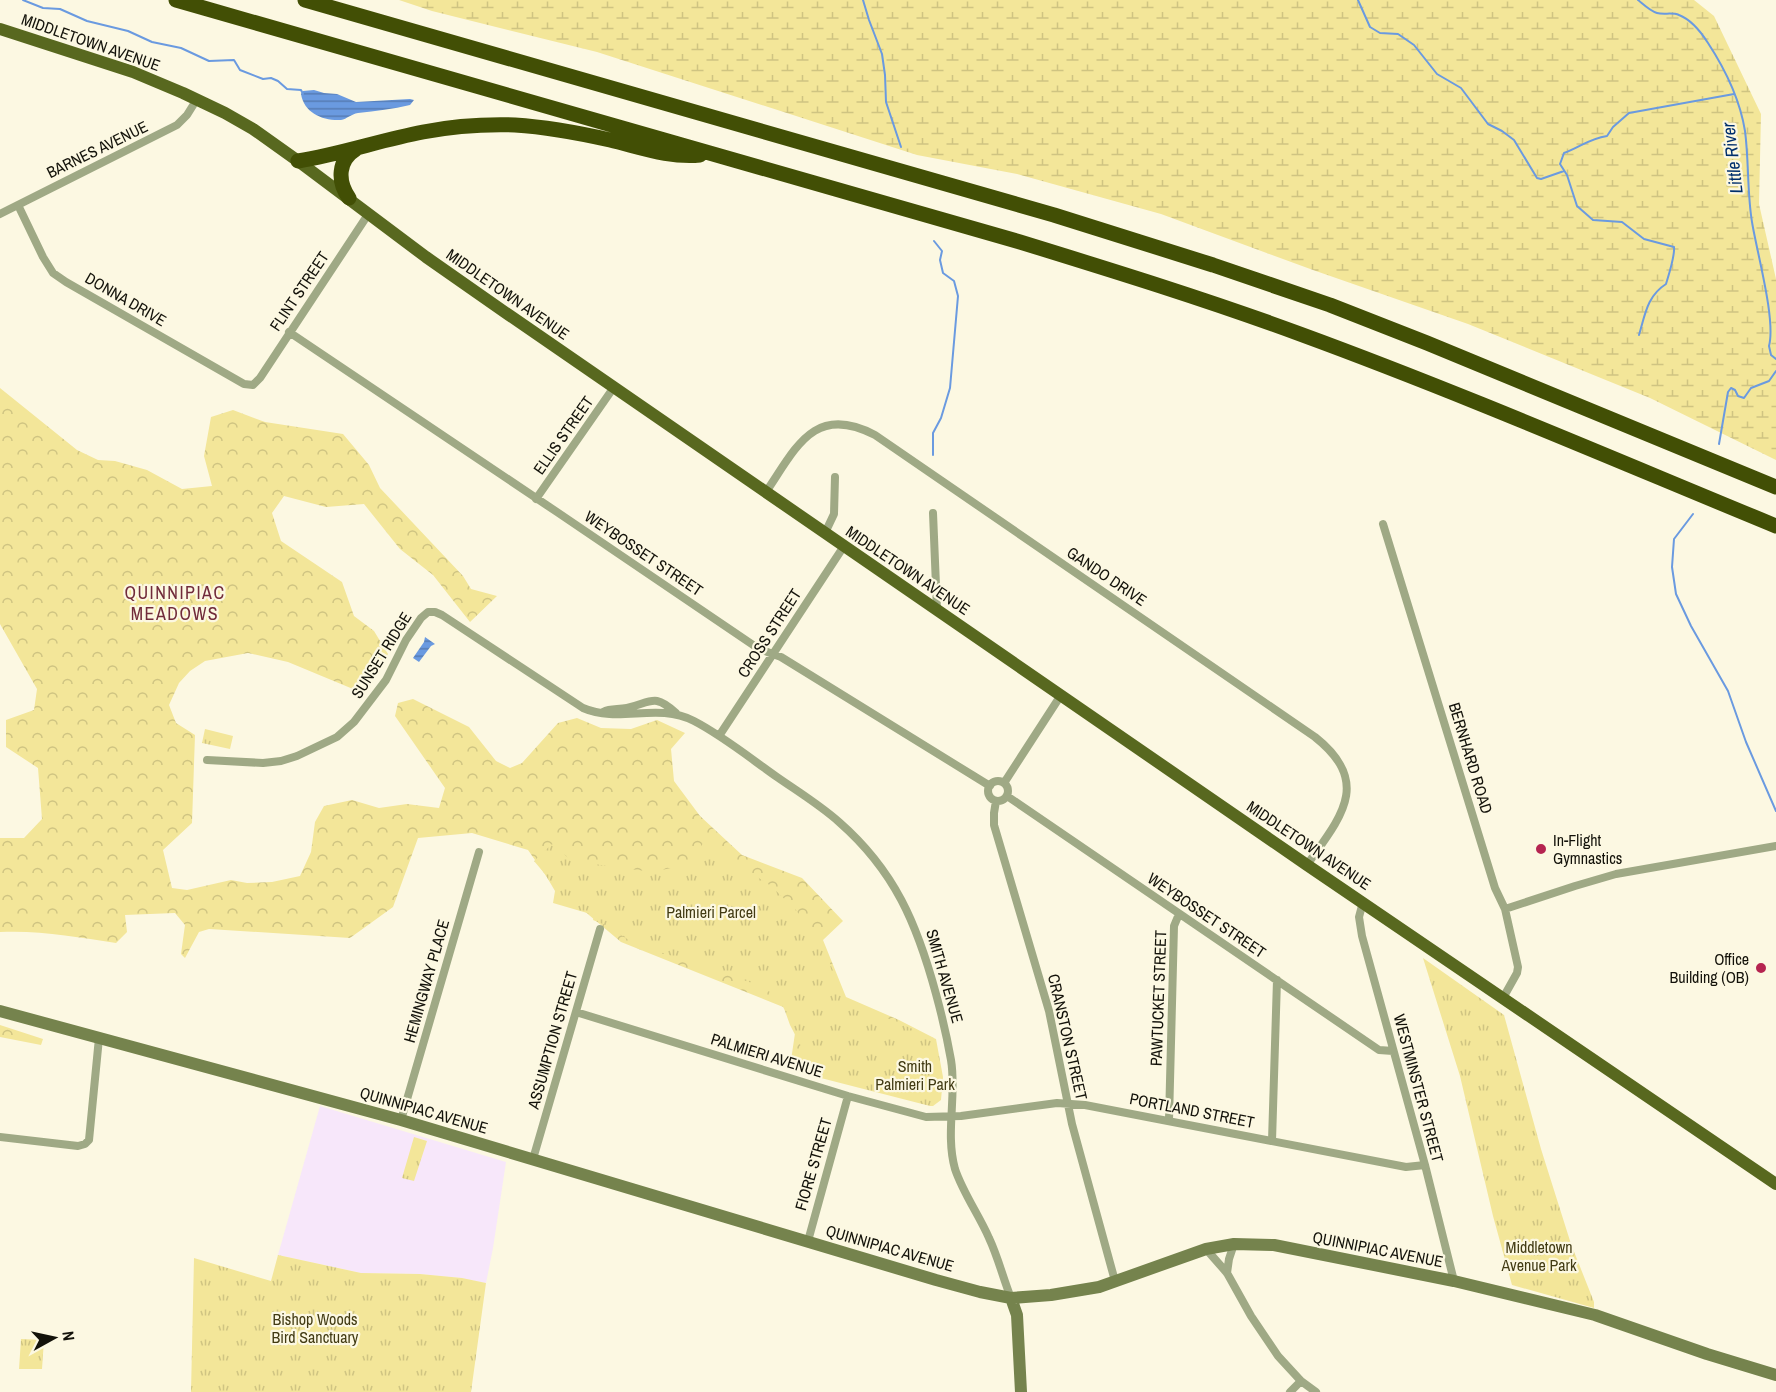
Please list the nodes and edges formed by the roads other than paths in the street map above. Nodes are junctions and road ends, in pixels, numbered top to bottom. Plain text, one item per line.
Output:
1 (176, 0) edge
2 (305, 0) edge
3 (0, 29) edge
4 (197, 99) junction
5 (359, 147) junction
6 (709, 153) junction
7 (298, 161) junction
8 (349, 198) junction
9 (18, 205) junction
10 (369, 213) junction
11 (0, 214) edge
12 (289, 332) junction
13 (253, 385) joint
14 (614, 387) junction
15 (835, 477) dead end
16 (1776, 487) edge
17 (766, 492) junction
18 (536, 499) junction
19 (933, 513) dead end
20 (1383, 524) dead end
21 (1776, 526) edge
22 (825, 533) junction
23 (844, 546) junction
24 (938, 610) junction
25 (773, 653) junction
26 (1061, 695) junction
27 (719, 736) junction
28 (207, 760) dead end
29 (1004, 783) junction
30 (990, 786) junction
31 (1007, 796) junction
32 (996, 801) junction
33 (1776, 846) edge
34 (479, 852) dead end
35 (1307, 865) junction
36 (1363, 902) junction
37 (1505, 909) junction
38 (1179, 914) junction
39 (600, 929) dead end
40 (1276, 980) junction
41 (1503, 998) junction
42 (0, 1011) edge
43 (576, 1012) junction
44 (99, 1038) junction
45 (1393, 1051) junction
46 (848, 1096) junction
47 (1068, 1104) junction
48 (952, 1117) junction
49 (400, 1120) junction
50 (1169, 1120) junction
51 (0, 1137) edge
52 (1272, 1141) junction
53 (533, 1158) junction
54 (1425, 1165) junction
55 (1776, 1184) edge
56 (808, 1241) junction
57 (1234, 1244) junction
58 (1206, 1249) junction
59 (1227, 1273) junction
60 (1115, 1281) junction
61 (1454, 1281) junction
62 (1011, 1298) junction
63 (1776, 1375) edge
64 (1301, 1381) junction
65 (1021, 1392) edge
66 (1290, 1392) edge
67 (1316, 1392) edge

1 - 6 highway
2 - 16 highway
3 - 4 main road, MIDDLETOWN AVENUE
4 - 7 main road, MIDDLETOWN AVENUE
4 - 9 street, BARNES AVENUE
5 - 6 highway
5 - 7 highway
5 - 8 highway
6 - 21 highway
7 - 8 main road, MIDDLETOWN AVENUE
8 - 10 main road, MIDDLETOWN AVENUE
9 - 11 street, BARNES AVENUE
9 - 13 street, DONNA DRIVE
10 - 12 street, FLINT STREET
10 - 14 main road, MIDDLETOWN AVENUE
12 - 13 street, FLINT STREET
12 - 18 street, WEYBOSSET STREET
14 - 17 main road, MIDDLETOWN AVENUE
14 - 18 street, ELLIS STREET
15 - 22 street
17 - 22 main road, MIDDLETOWN AVENUE
17 - 35 street, GANDO DRIVE
18 - 25 street, WEYBOSSET STREET
19 - 24 street
20 - 37 street, BERNHARD ROAD
22 - 23 main road, MIDDLETOWN AVENUE
23 - 24 main road, MIDDLETOWN AVENUE
23 - 25 street, CROSS STREET
24 - 26 main road, MIDDLETOWN AVENUE
25 - 27 street, CROSS STREET
25 - 30 street, WEYBOSSET STREET
26 - 29 street
26 - 35 main road, MIDDLETOWN AVENUE
27 - 28 street, SUNSET RIDGE
27 - 48 street, SMITH AVENUE
29 - 30 street
29 - 31 street
30 - 32 street
31 - 32 street
31 - 38 street, WEYBOSSET STREET
32 - 47 street, CRANSTON STREET
33 - 37 street
34 - 49 street, HEMINGWAY PLACE
35 - 36 main road, MIDDLETOWN AVENUE
36 - 41 main road, MIDDLETOWN AVENUE
36 - 45 street, WESTMINSTER STREET
37 - 41 street, BERNHARD ROAD
38 - 40 street, WEYBOSSET STREET
38 - 50 street, PAWTUCKET STREET
39 - 43 street, ASSUMPTION STREET
40 - 45 street, WEYBOSSET STREET
40 - 52 street
41 - 55 main road, MIDDLETOWN AVENUE
42 - 44 main road, QUINNIPIAC AVENUE
43 - 46 street, PALMIERI AVENUE
43 - 53 street, ASSUMPTION STREET
44 - 49 main road, QUINNIPIAC AVENUE
44 - 51 street
45 - 54 street, WESTMINSTER STREET
46 - 48 street, PALMIERI AVENUE
46 - 56 street, FIORE STREET
47 - 48 street, PORTLAND STREET
47 - 50 street, PORTLAND STREET
47 - 60 street, CRANSTON STREET
48 - 62 street, SMITH AVENUE
49 - 53 main road, QUINNIPIAC AVENUE
50 - 52 street, PORTLAND STREET
52 - 54 street, PORTLAND STREET
53 - 56 main road, QUINNIPIAC AVENUE
54 - 61 street, WESTMINSTER STREET
56 - 62 main road, QUINNIPIAC AVENUE
57 - 58 main road, QUINNIPIAC AVENUE
57 - 59 street
57 - 61 main road, QUINNIPIAC AVENUE
58 - 59 street
58 - 60 main road, QUINNIPIAC AVENUE
59 - 64 street
60 - 62 main road, QUINNIPIAC AVENUE
61 - 63 main road, QUINNIPIAC AVENUE
62 - 65 main road
64 - 66 street
64 - 67 street

